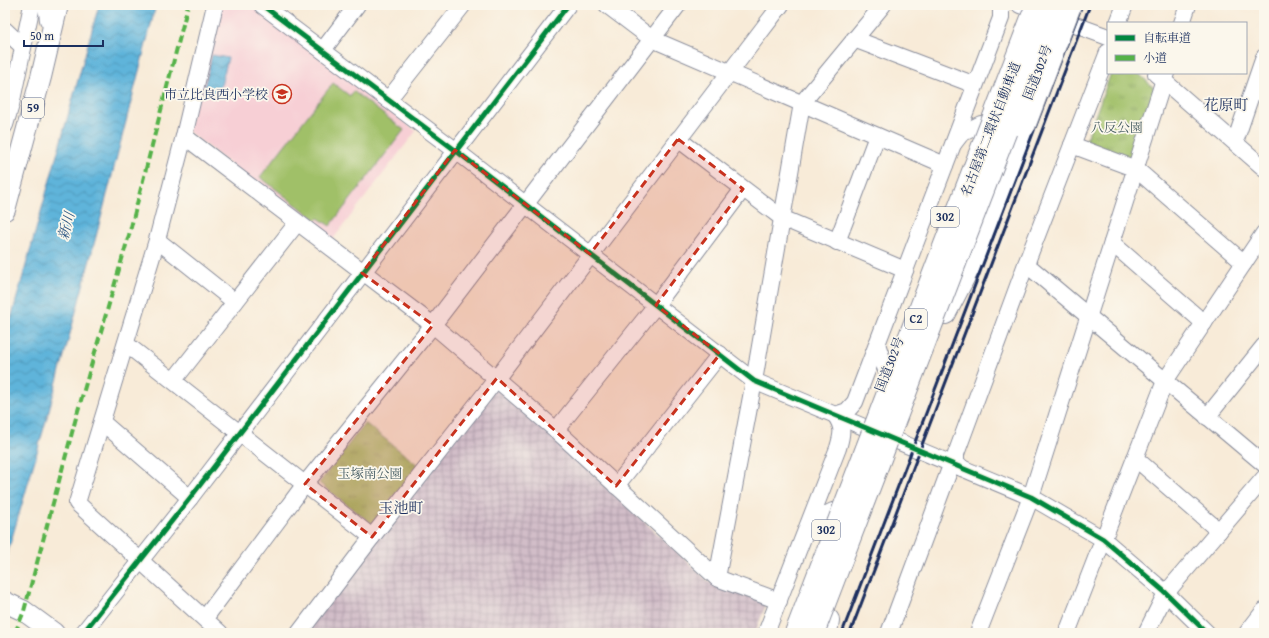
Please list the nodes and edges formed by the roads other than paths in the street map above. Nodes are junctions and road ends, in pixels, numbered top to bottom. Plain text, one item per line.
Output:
1 (32, 5) edge
2 (46, 5) edge
3 (58, 5) edge
4 (215, 5) edge
5 (262, 5) edge
6 (358, 5) edge
7 (463, 5) edge
8 (568, 5) edge
9 (607, 5) edge
10 (678, 5) edge
11 (781, 5) edge
12 (883, 5) edge
13 (1001, 5) edge
14 (1125, 5) edge
15 (1188, 5) edge
16 (1027, 6) edge
17 (1061, 8) edge
18 (1118, 22) edge
19 (1182, 22) edge
20 (53, 27) junction
21 (5, 30) edge
22 (1107, 36) edge
23 (652, 38) junction
24 (854, 39) junction
25 (23, 47) junction
26 (322, 50) junction
27 (1107, 55) edge
28 (1264, 57) edge
29 (730, 72) junction
30 (1162, 75) edge
31 (975, 85) junction
32 (388, 100) junction
33 (802, 103) junction
34 (981, 124) junction
35 (5, 125) edge
36 (184, 136) junction
37 (877, 136) junction
38 (678, 140) junction
39 (1235, 142) junction
40 (953, 144) junction
41 (1072, 145) junction
42 (455, 150) junction
43 (945, 165) junction
44 (1264, 168) edge
45 (1136, 169) junction
46 (743, 188) junction
47 (525, 204) junction
48 (5, 210) edge
49 (782, 218) junction
50 (297, 223) junction
51 (1264, 234) edge
52 (157, 240) junction
53 (838, 242) junction
54 (1112, 243) junction
55 (590, 254) junction
56 (1244, 263) junction
57 (1026, 264) junction
58 (905, 270) junction
59 (362, 273) junction
60 (235, 302) junction
61 (656, 305) junction
62 (945, 312) junction
63 (1089, 317) junction
64 (1204, 323) junction
65 (433, 325) junction
66 (126, 344) junction
67 (877, 344) junction
68 (1264, 346) edge
69 (720, 354) junction
70 (886, 370) junction
71 (497, 378) junction
72 (174, 380) junction
73 (754, 381) junction
74 (1165, 381) junction
75 (835, 415) junction
76 (1207, 417) junction
77 (102, 422) junction
78 (865, 427) junction
79 (556, 430) junction
80 (240, 432) junction
81 (896, 440) junction
82 (1135, 458) junction
83 (1264, 464) edge
84 (957, 465) junction
85 (1264, 478) edge
86 (305, 484) junction
87 (616, 486) junction
88 (1031, 497) junction
89 (190, 498) junction
90 (833, 511) junction
91 (808, 526) junction
92 (1219, 531) junction
93 (372, 537) junction
94 (1103, 539) junction
95 (141, 562) junction
96 (717, 578) junction
97 (1166, 593) junction
98 (779, 601) junction
99 (12, 605) edge
100 (1264, 611) edge
101 (205, 618) junction
102 (822, 630) edge
103 (54, 633) edge
104 (84, 633) edge
105 (220, 633) edge
106 (299, 633) edge
107 (766, 633) edge
108 (786, 633) edge
109 (796, 633) edge
110 (889, 633) edge
111 (978, 633) edge
112 (1067, 633) edge
113 (1146, 633) edge
114 (1207, 633) edge
115 (1247, 633) edge

1 - 25 street
2 - 20 street
3 - 20 main road, 59
4 - 36 street
5 - 26 street
6 - 26 street
7 - 32 street
8 - 42 street
9 - 23 street
10 - 23 street
11 - 29 street
12 - 24 street
13 - 31 street
14 - 18 street
15 - 19 street
16 - 17 street
16 - 34 highway, 国道302号 / 302
16 - 109 highway, 名古屋第二環状自動車道 / C2, bridge
17 - 22 street
17 - 62 highway, 国道302号 / 302
17 - 62 highway, bridge
17 - 102 highway, 名古屋第二環状自動車道 / C2, bridge
20 - 48 main road, 59
21 - 25 street
23 - 29 street
23 - 47 street
24 - 31 street
24 - 33 street
25 - 35 street
26 - 32 street
27 - 41 street
28 - 39 street
29 - 33 street
29 - 38 street
30 - 39 street
30 - 45 street
31 - 40 street
32 - 42 street
33 - 37 street
33 - 49 street
34 - 40 street
34 - 70 highway, 国道302号 / 302
36 - 50 street
36 - 52 street
37 - 43 street
37 - 53 street
38 - 46 street
38 - 55 street
39 - 44 street
40 - 43 street
41 - 45 street
41 - 57 street
42 - 47 street
42 - 59 street
43 - 58 street
45 - 54 street
45 - 56 street
46 - 49 street
46 - 61 street
47 - 55 street
47 - 65 street
49 - 53 street
49 - 73 street
50 - 59 street
50 - 60 street
51 - 56 street
52 - 60 street
52 - 66 street
53 - 58 street
54 - 63 street
54 - 64 street
55 - 61 street
55 - 71 street
56 - 64 street
57 - 63 street
57 - 84 street
58 - 67 street
59 - 65 street
59 - 80 street
60 - 72 street
61 - 69 street
61 - 79 street
62 - 81 highway, 国道302号 / 302
63 - 74 street
63 - 88 street
64 - 74 street
65 - 71 street
65 - 86 street
66 - 72 street
66 - 77 street
67 - 70 street
67 - 75 street
68 - 76 street
69 - 73 street
69 - 87 street
70 - 78 highway, 国道302号 / 302
71 - 79 street
71 - 93 street
72 - 80 street
73 - 75 street
73 - 96 street
74 - 76 street
74 - 82 street
75 - 78 street
75 - 91 street
76 - 83 street
77 - 89 street
77 - 95 street
78 - 81 street
78 - 90 highway, 国道302号 / 302
79 - 87 street
80 - 86 street
80 - 89 street
81 - 84 street
81 - 102 highway, 国道302号 / 302
82 - 92 street
82 - 94 street
84 - 88 street
84 - 110 street
85 - 92 street
86 - 93 street
86 - 101 street
87 - 96 street
88 - 94 street
88 - 111 street
89 - 95 street
90 - 91 street
90 - 108 highway, 国道302号 / 302
91 - 98 street
92 - 97 street
93 - 106 street
94 - 97 street
94 - 112 street
95 - 101 street
95 - 104 street
96 - 98 street
97 - 113 street
97 - 114 street
98 - 107 street
99 - 103 main road
100 - 115 street
101 - 105 street

